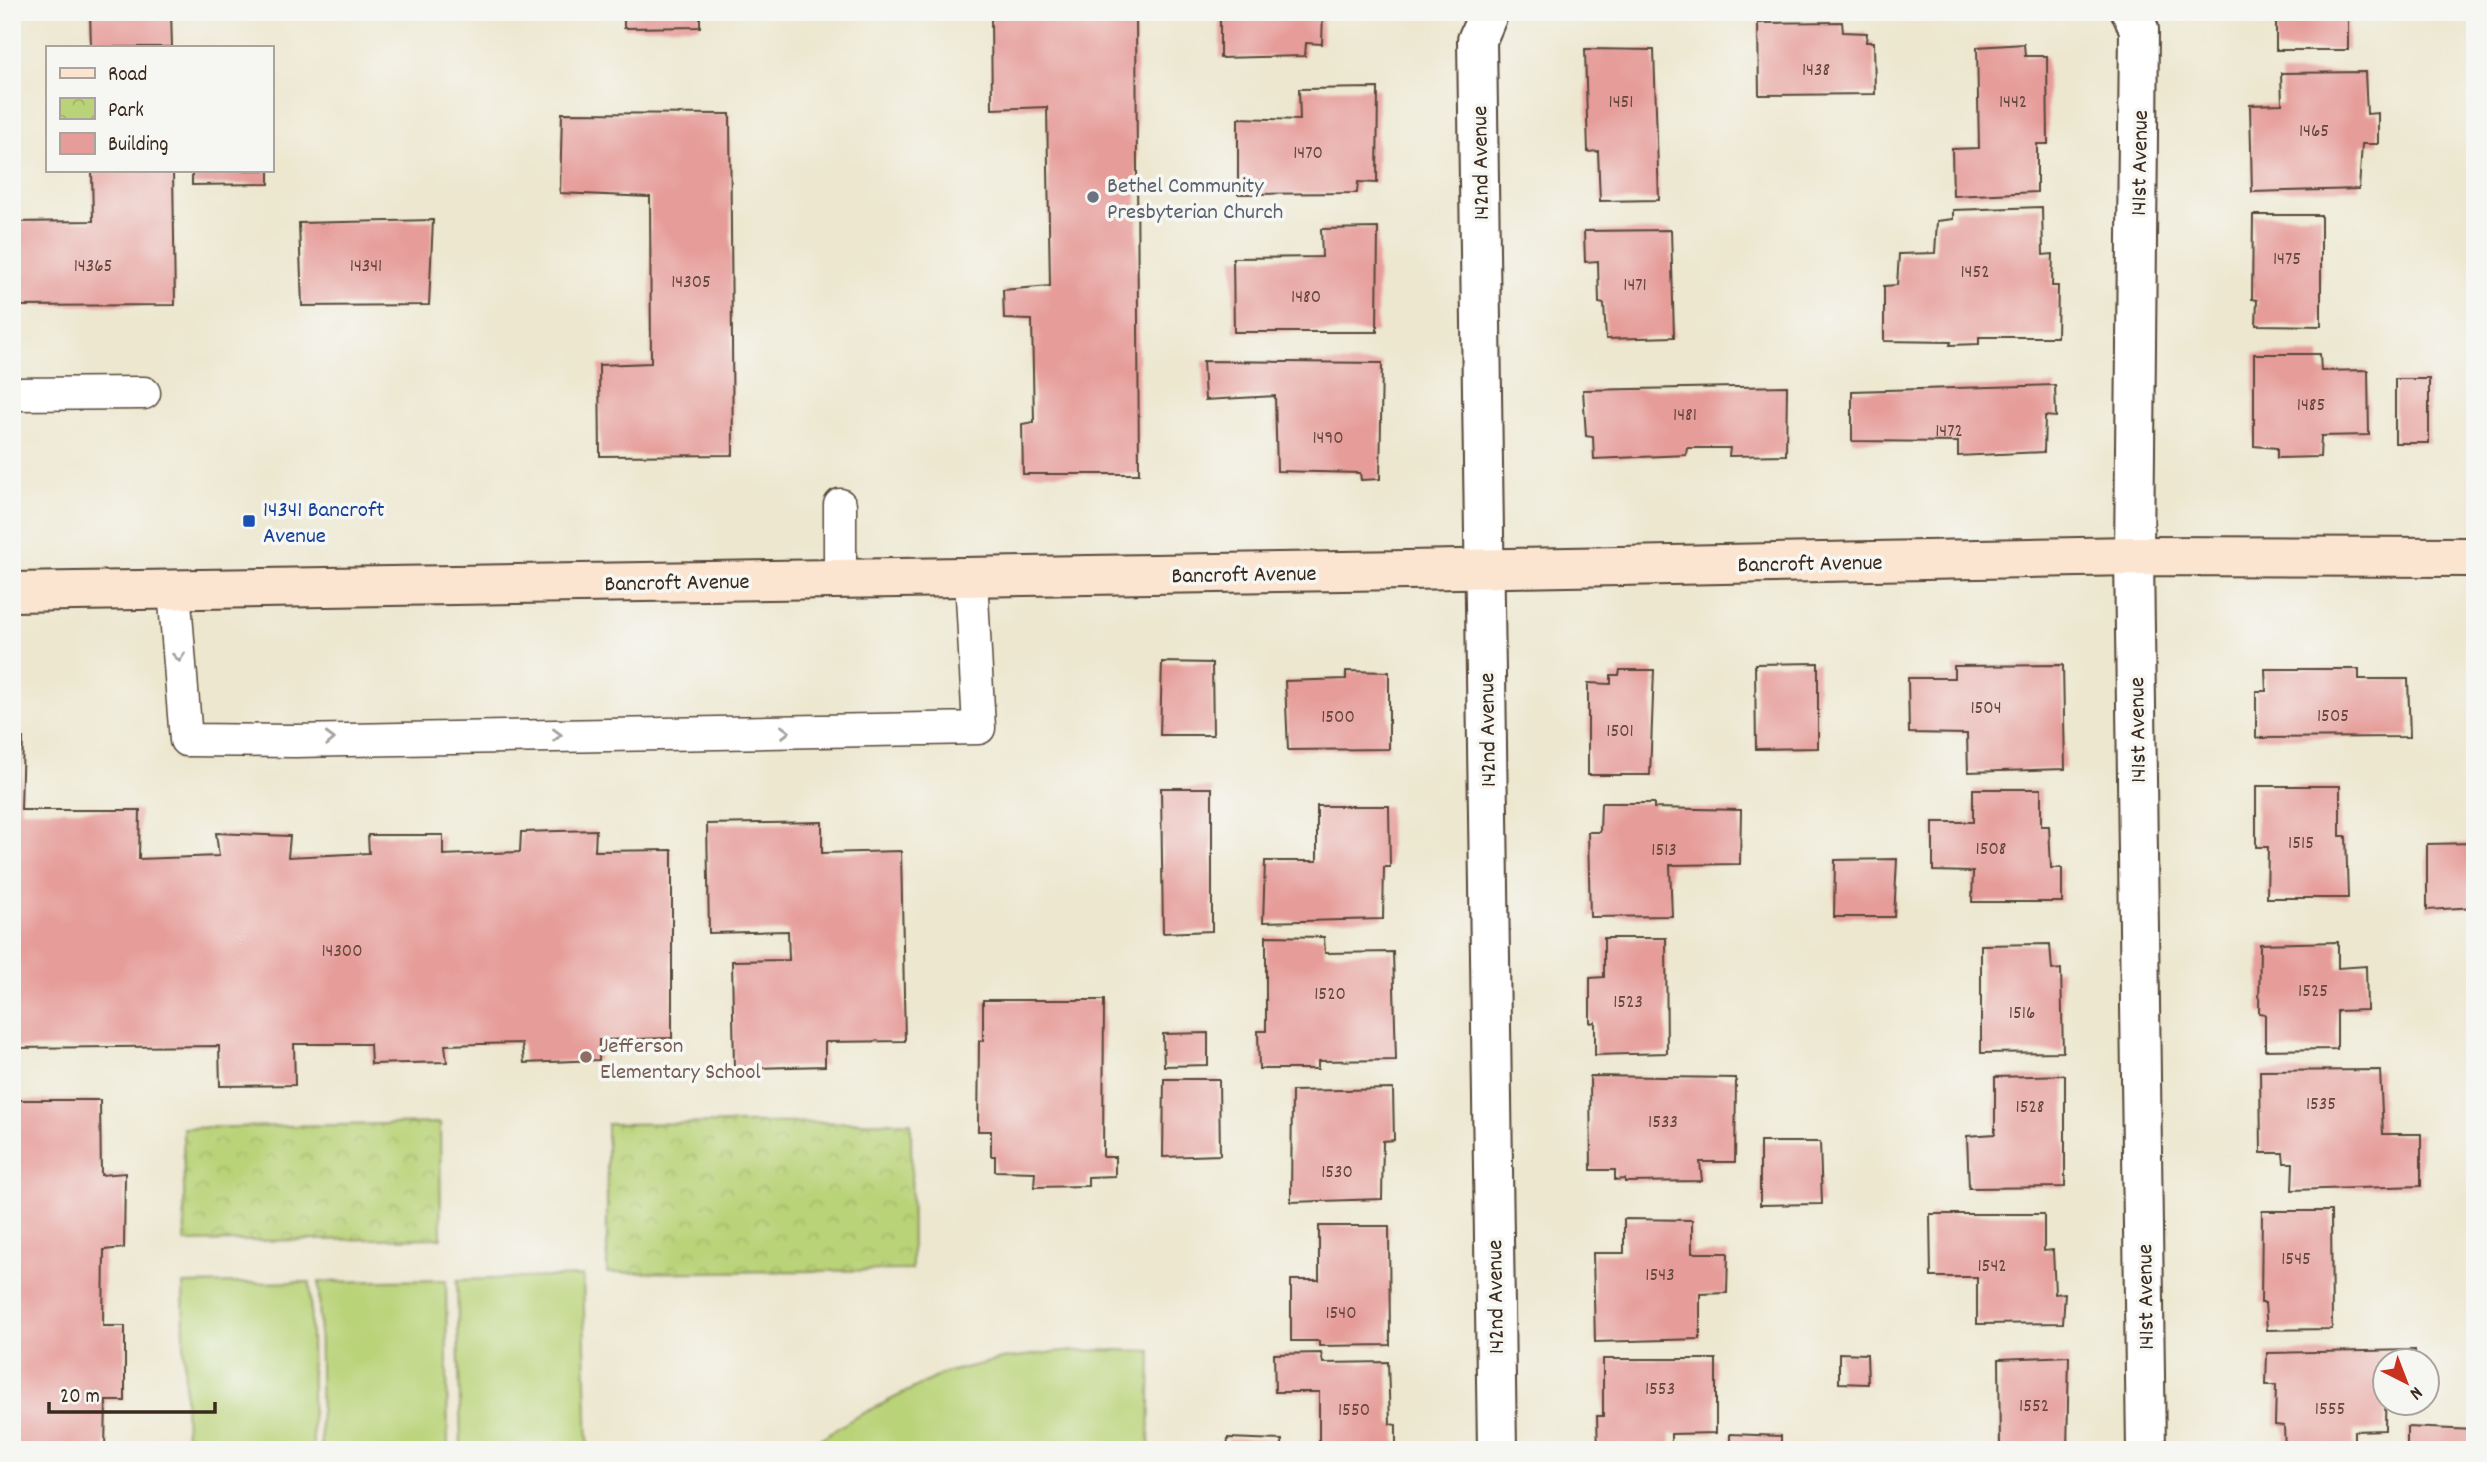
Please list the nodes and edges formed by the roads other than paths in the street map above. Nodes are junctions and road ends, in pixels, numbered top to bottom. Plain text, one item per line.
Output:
1 (1489, 12) edge
2 (2131, 12) edge
3 (144, 393) dead end
4 (12, 394) edge
5 (840, 505) dead end
6 (2134, 556) junction
7 (2475, 557) edge
8 (1484, 569) junction
9 (971, 576) junction
10 (840, 579) junction
11 (174, 589) junction
12 (12, 592) edge
13 (1497, 1450) edge
14 (2146, 1450) edge

1 - 8 street, 142nd Avenue
2 - 6 street, 141st Avenue
3 - 4 lane
5 - 10 lane
6 - 7 main road, Bancroft Avenue
6 - 8 main road, Bancroft Avenue
6 - 14 street, 141st Avenue
8 - 9 main road, Bancroft Avenue
8 - 13 street, 142nd Avenue
9 - 10 main road, Bancroft Avenue
11 -> 9 lane
10 - 11 main road, Bancroft Avenue
11 - 12 main road, Bancroft Avenue

